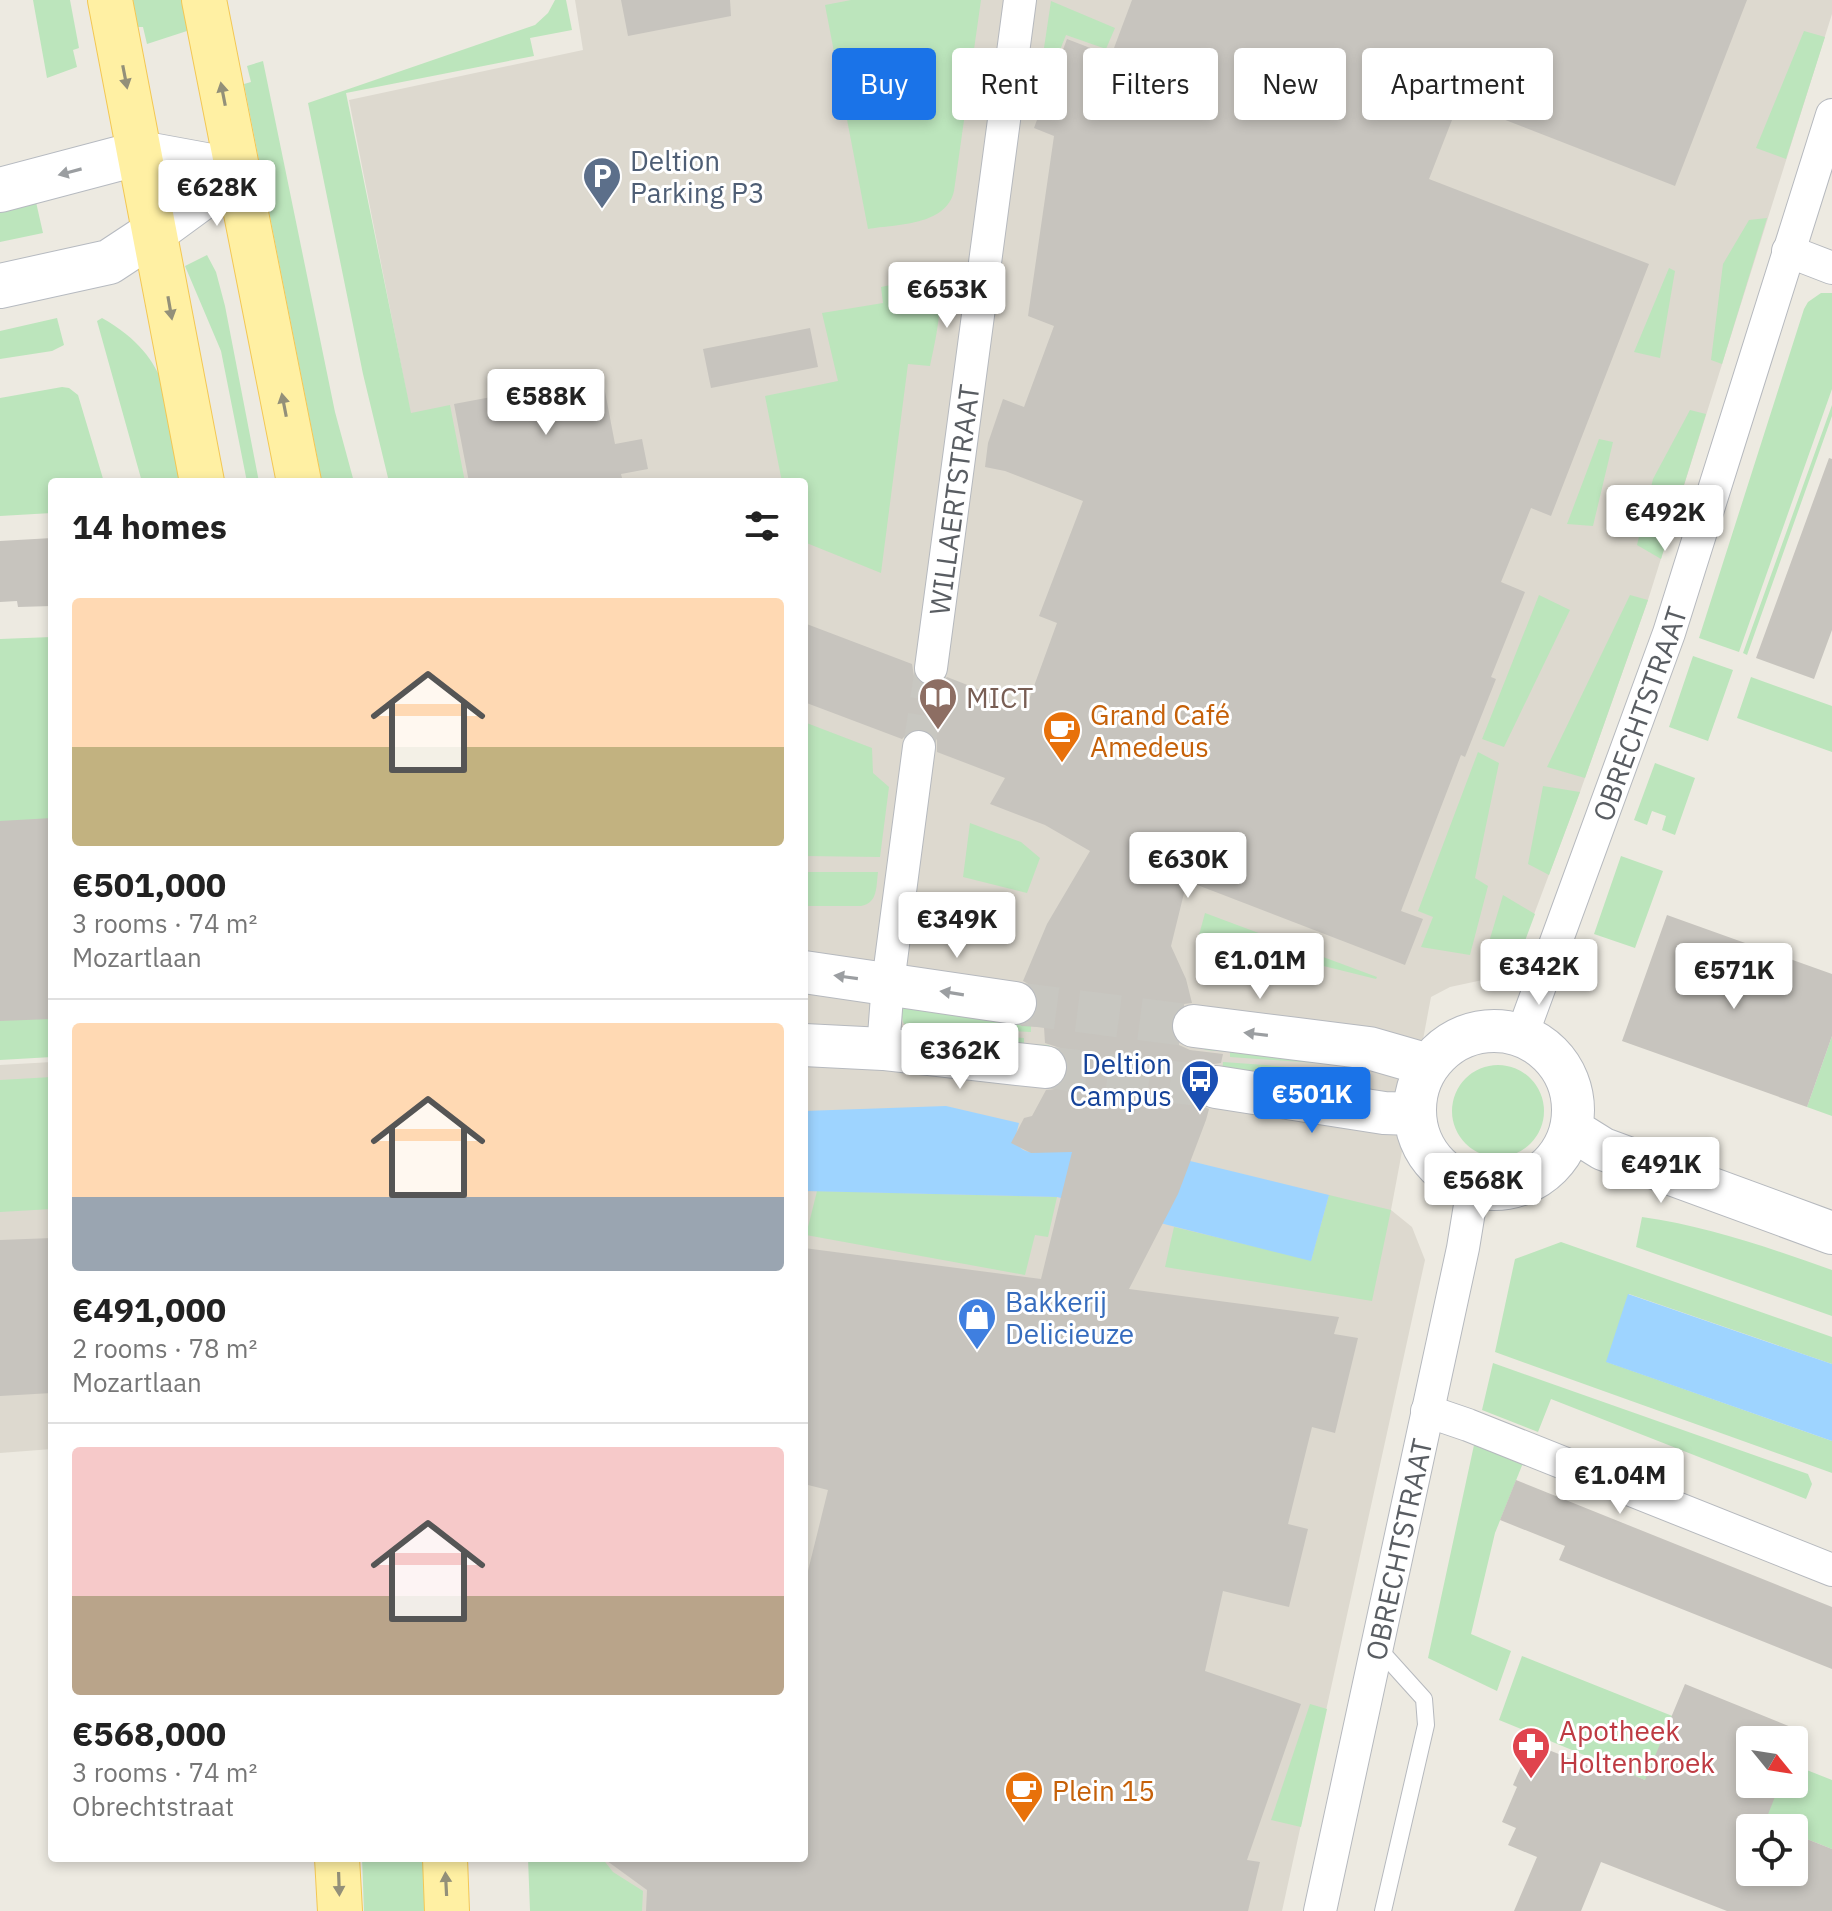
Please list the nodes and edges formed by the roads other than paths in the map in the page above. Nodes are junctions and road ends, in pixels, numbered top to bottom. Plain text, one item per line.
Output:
1 (110, 0) edge
2 (204, 0) edge
3 (1020, 0) edge
4 (1832, 115) edge
5 (140, 153) junction
6 (238, 171) junction
7 (0, 190) edge
8 (156, 231) junction
9 (1788, 251) junction
10 (1832, 268) edge
11 (0, 286) edge
12 (201, 478) edge
13 (298, 478) edge
14 (931, 668) tunnel mouth
15 (919, 747) tunnel mouth
16 (808, 973) edge
17 (888, 983) junction
18 (1015, 1003) tunnel mouth
19 (1194, 1026) tunnel mouth
20 (1522, 1035) junction
21 (808, 1045) edge
22 (883, 1049) junction
23 (1428, 1065) junction
24 (1045, 1067) tunnel mouth
25 (1216, 1087) tunnel mouth
26 (1414, 1114) junction
27 (1571, 1129) junction
28 (1473, 1187) junction
29 (1832, 1233) edge
30 (1427, 1411) junction
31 (1832, 1570) edge
32 (1377, 1647) junction
33 (337, 1862) edge
34 (445, 1862) edge
35 (340, 1911) edge
36 (447, 1911) edge
37 (1320, 1911) edge
38 (1383, 1911) edge

1 -> 5 main road
6 -> 2 main road
3 - 14 street, WILLAERTSTRAAT
4 - 9 street, OBRECHTSTRAAT
5 - 6 main road
5 -> 7 main road
5 - 8 main road
6 - 8 main road
13 -> 6 main road
8 - 11 main road
8 -> 12 main road
9 - 10 street
9 - 20 street, OBRECHTSTRAAT
15 - 17 street
17 -> 16 street
18 -> 17 street
17 - 22 street
23 -> 19 street
20 - 23 street
20 - 27 street
21 - 22 street
22 - 24 street
23 - 26 street
25 - 26 street
26 - 28 street
27 - 28 street
27 - 29 street
28 - 30 street, OBRECHTSTRAAT
30 - 31 street
30 - 32 street, OBRECHTSTRAAT
32 - 37 street, OBRECHTSTRAAT
32 - 38 lane
33 -> 35 main road
36 -> 34 main road

